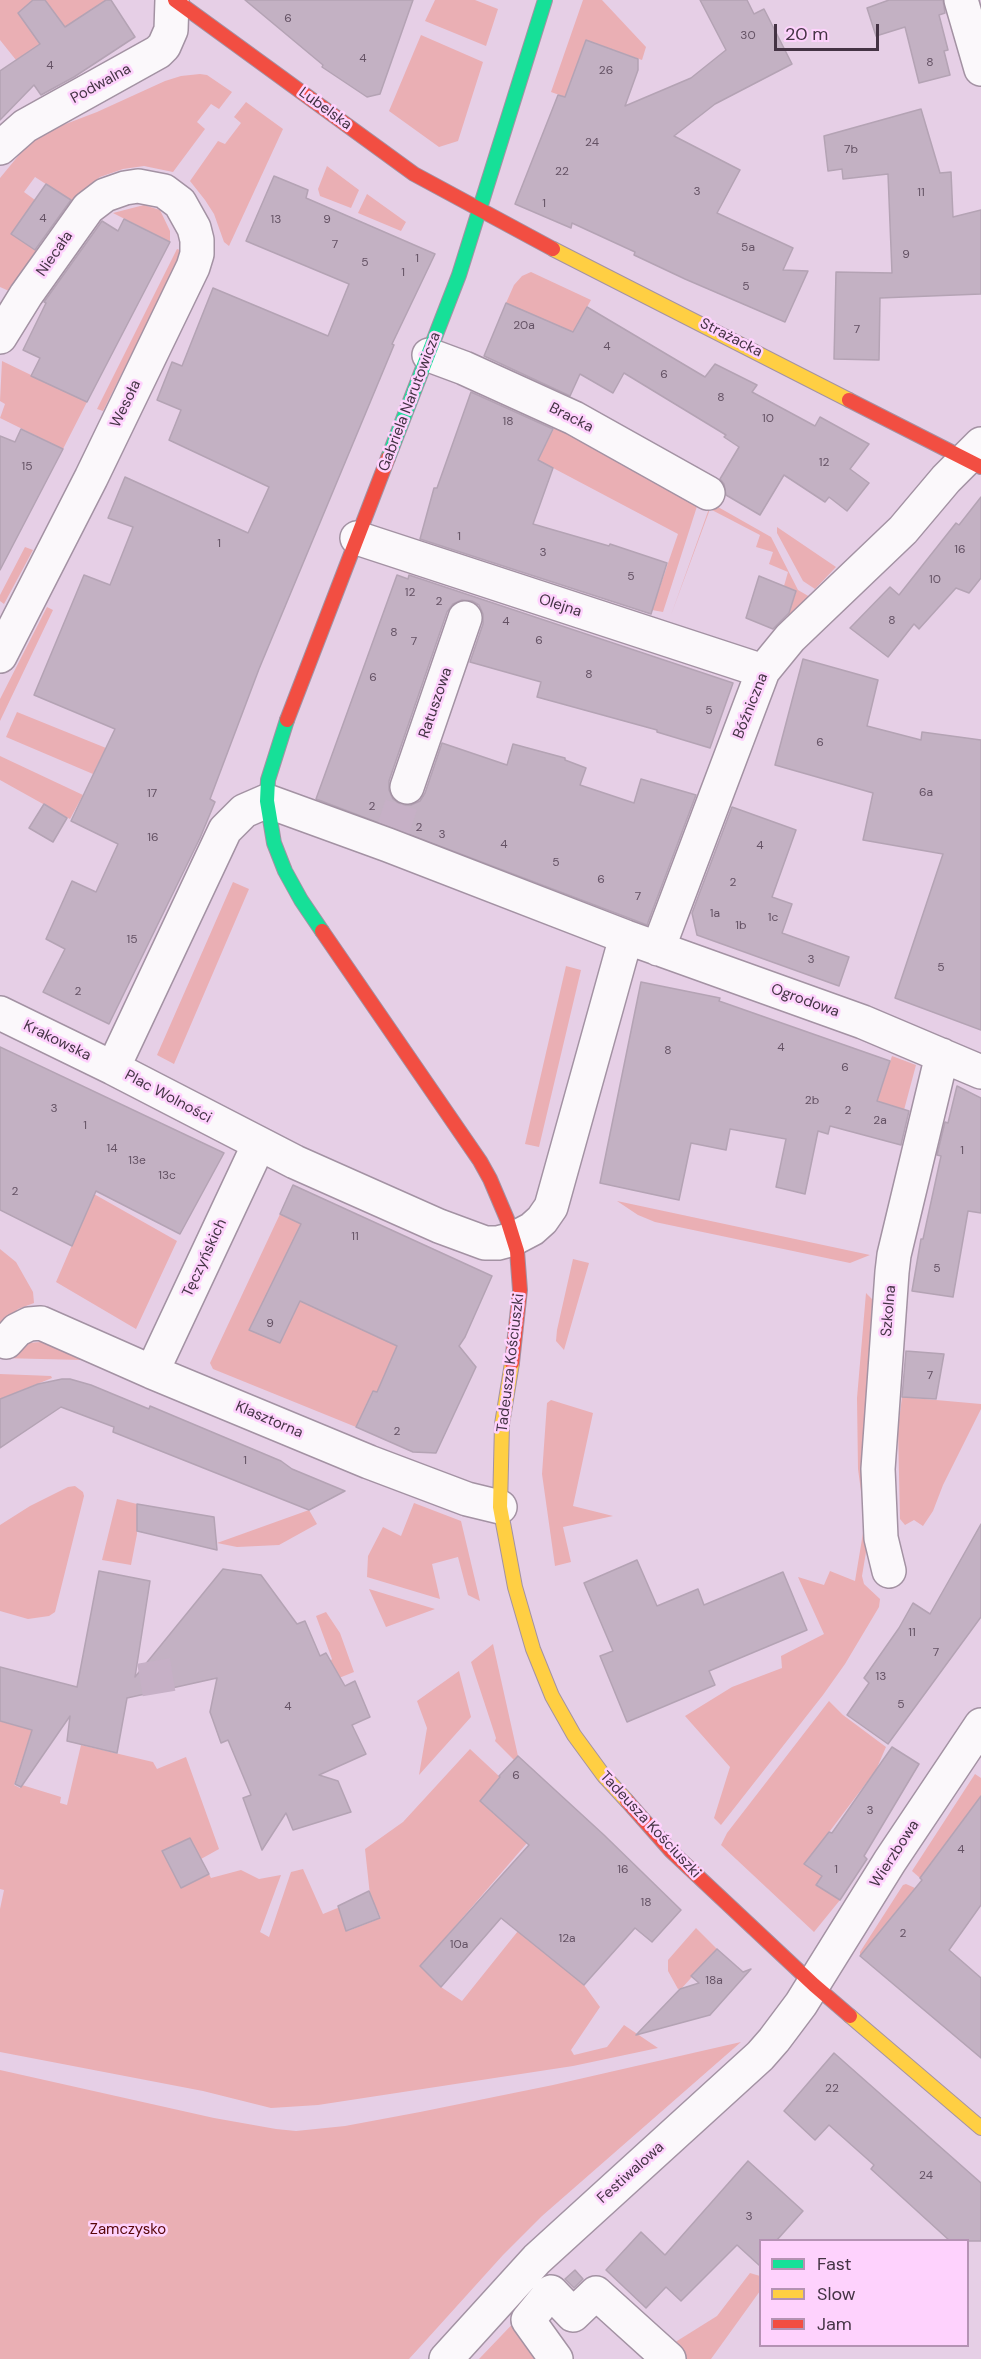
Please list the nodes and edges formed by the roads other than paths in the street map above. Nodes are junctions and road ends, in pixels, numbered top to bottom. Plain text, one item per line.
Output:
1 (174, 0) edge
2 (545, 0) edge
3 (961, 0) edge
4 (981, 69) edge
5 (0, 148) edge
6 (125, 188) joint
7 (480, 212) junction
8 (0, 337) edge
9 (429, 355) junction
10 (976, 456) edge
11 (708, 493) dead end
12 (357, 538) junction
13 (465, 618) dead end
14 (0, 656) edge
15 (763, 671) junction
16 (407, 787) tunnel mouth
17 (267, 801) junction
18 (626, 938) junction
19 (658, 949) junction
20 (0, 1013) edge
21 (942, 1055) junction
22 (113, 1068) junction
23 (981, 1072) edge
24 (259, 1144) junction
25 (513, 1239) junction
26 (6, 1342) dead end
27 (152, 1372) junction
28 (500, 1507) junction
29 (889, 1571) dead end
30 (981, 1725) edge
31 (814, 1985) junction
32 (981, 2128) edge
33 (446, 2359) edge
34 (556, 2359) edge
35 (669, 2359) edge

1 - 5 street, Podwalna
1 - 7 street, Lubelska
2 - 7 street, Gabriela Narutowicza
3 - 4 street
6 - 8 street, Niecała
6 - 14 street, Wesoła
7 - 9 street, Gabriela Narutowicza
7 - 10 street, Strażacka
9 - 11 street, Bracka
9 - 12 street, Gabriela Narutowicza
10 - 15 street, Bóźniczna
12 - 15 street, Olejna
12 - 17 street, Gabriela Narutowicza
13 - 16 street, Ratuszowa
15 - 19 street, Bóźniczna
17 - 18 street
17 - 22 street, Plac Wolności
17 - 25 street
18 - 19 street, Ogrodowa
18 - 25 street, Plac Wolności
19 - 21 street, Ogrodowa
20 - 22 street, Krakowska
21 - 23 street, Ogrodowa
21 - 29 street, Szkolna
22 - 24 street, Plac Wolności
24 - 25 street, Plac Wolności
24 - 27 street, Tęczyńskich
25 - 28 street, Tadeusza Kościuszki
26 - 27 street, Klasztorna
27 - 28 street, Klasztorna
28 - 31 street, Tadeusza Kościuszki
30 - 31 street, Wierzbowa
31 - 32 street, Tadeusza Kościuszki
31 - 33 street, Festiwalowa
34 - 35 street

